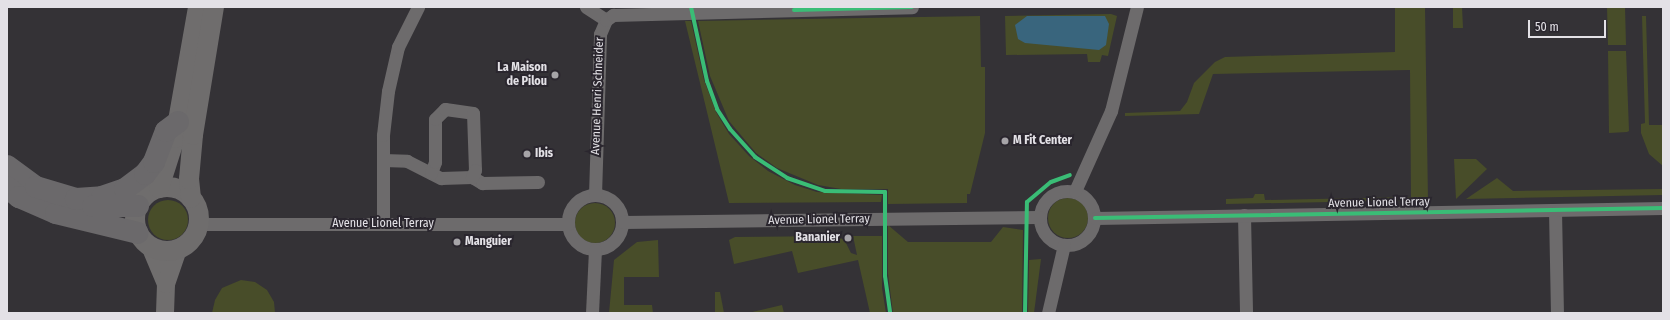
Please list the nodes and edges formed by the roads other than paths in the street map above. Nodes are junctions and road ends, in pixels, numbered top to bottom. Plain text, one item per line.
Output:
1 (198, 7) edge
2 (214, 7) edge
3 (418, 7) edge
4 (586, 7) edge
5 (912, 7) edge
6 (1137, 7) edge
7 (794, 8) edge
8 (606, 20) junction
9 (178, 122) junction
10 (383, 160) junction
11 (7, 166) edge
12 (431, 173) junction
13 (472, 177) junction
14 (538, 182) dead end
15 (7, 187) edge
16 (36, 187) junction
17 (159, 188) junction
18 (1075, 191) junction
19 (595, 195) junction
20 (191, 198) junction
21 (138, 206) junction
22 (1663, 208) edge
23 (1555, 210) junction
24 (1244, 215) junction
25 (1039, 217) junction
26 (1095, 218) junction
27 (623, 222) junction
28 (199, 224) junction
29 (383, 224) junction
30 (568, 224) junction
31 (144, 239) junction
32 (1064, 245) junction
33 (178, 250) junction
34 (595, 250) junction
35 (166, 284) junction
36 (165, 313) edge
37 (592, 313) edge
38 (1048, 313) edge
39 (1246, 313) edge
40 (1557, 313) edge

1 - 9 main road
2 - 20 main road
3 - 10 street
4 - 8 street
5 - 7 street, Avenue Henri Schneider
6 - 18 street
7 - 8 street, Avenue Henri Schneider
8 - 19 street, Avenue Henri Schneider
9 - 16 highway
9 - 17 main road
10 - 12 street
10 - 29 street
11 - 16 highway
12 - 13 street
12 - 13 street
13 - 14 street
15 - 31 highway
16 - 21 highway
17 - 20 main road
17 - 21 main road
18 - 25 street
18 - 26 street
19 - 27 street
19 - 30 street
20 - 28 main road
21 - 31 main road
22 - 23 street, Avenue Lionel Terray
23 - 24 street, Avenue Lionel Terray
23 - 40 street
24 - 26 street, Avenue Lionel Terray
24 - 39 street
25 - 27 street, Avenue Lionel Terray
25 - 32 street
26 - 32 street
27 - 34 street
28 - 29 street, Avenue Lionel Terray
28 - 33 main road
29 - 30 street, Avenue Lionel Terray
30 - 34 street
31 - 33 main road
31 - 35 main road
32 - 38 street
33 - 35 main road
34 - 37 street
35 - 36 main road

